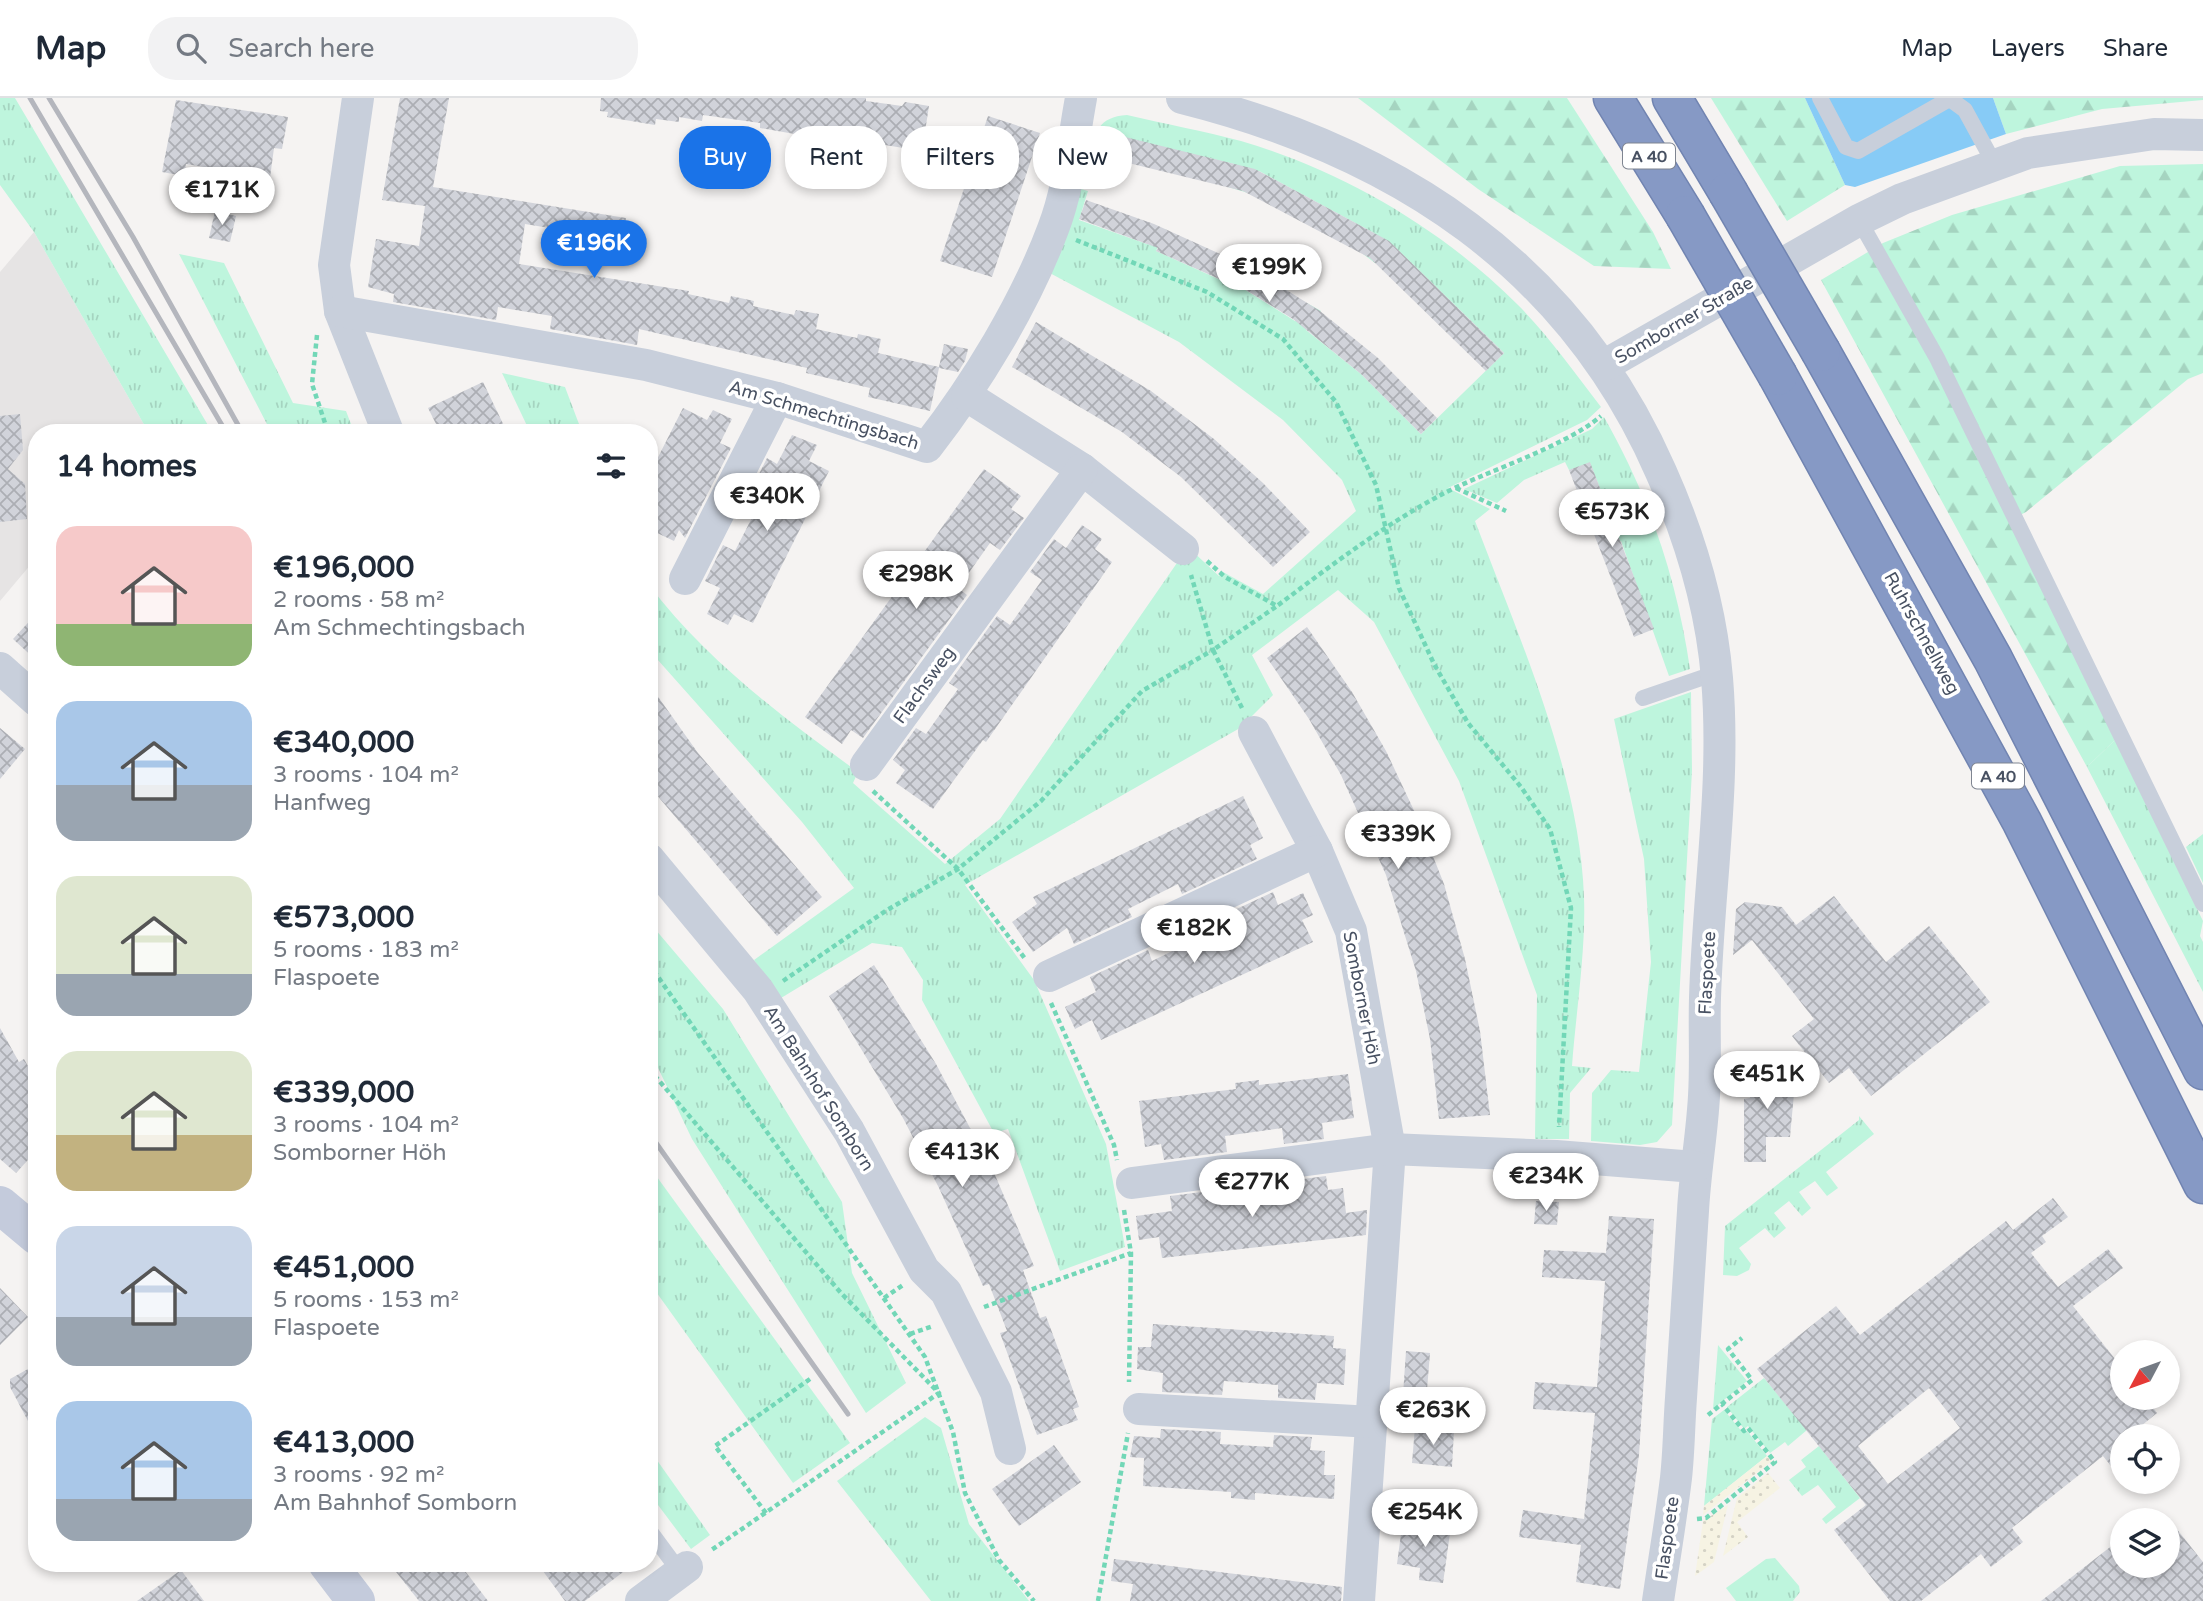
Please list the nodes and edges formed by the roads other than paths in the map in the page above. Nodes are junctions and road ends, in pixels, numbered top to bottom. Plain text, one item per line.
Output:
1 (358, 98) edge
2 (1081, 98) edge
3 (1182, 98) edge
4 (1613, 98) edge
5 (1672, 98) edge
6 (1820, 98) edge
7 (1950, 98) edge
8 (2203, 135) edge
9 (1995, 164) junction
10 (1858, 220) junction
11 (340, 311) junction
12 (1605, 365) junction
13 (967, 396) junction
14 (777, 398) junction
15 (385, 424) edge
16 (1082, 469) junction
17 (1183, 549) road end
18 (685, 579) dead end
19 (0, 668) edge
20 (1716, 673) junction
21 (28, 693) edge
22 (1643, 698) dead end
23 (1254, 732) road end
24 (866, 765) road end
25 (1317, 851) junction
26 (658, 870) edge
27 (2203, 904) edge
28 (1043, 979) road end
29 (2203, 1070) edge
30 (1390, 1149) junction
31 (1695, 1167) junction
32 (1124, 1184) road end
33 (2203, 1184) edge
34 (0, 1205) edge
35 (28, 1228) edge
36 (1132, 1411) road end
37 (1372, 1422) junction
38 (1010, 1449) dead end
39 (658, 1541) edge
40 (684, 1570) joint
41 (334, 1572) edge
42 (356, 1601) edge
43 (641, 1601) edge
44 (1359, 1601) edge
45 (1658, 1601) edge

1 - 11 street
2 - 13 street, Am Schmechtingsbach
3 - 12 street, Somborner Straße
4 - 33 highway, Ruhrschnellweg / A 40, bridge
5 - 29 highway, A 40, bridge
6 - 7 lane
7 - 9 lane
8 - 9 street, Somborner Straße
9 - 10 street, Somborner Straße
10 - 12 street, Somborner Straße
10 - 27 lane
11 - 14 street, Am Schmechtingsbach
11 - 15 street
12 - 20 street, Flaspoete
13 - 14 street, Am Schmechtingsbach
13 - 16 street
14 - 18 street
16 - 17 street
16 - 24 street, Flachsweg
19 - 21 street
20 - 22 lane
20 - 31 street, Flaspoete
23 - 25 street, Somborner Höh
25 - 28 street
25 - 30 street, Somborner Höh
26 - 38 street, Am Bahnhof Somborn
30 - 31 street
30 - 32 street
30 - 37 street, Somborner Höh
31 - 45 street, Flaspoete
34 - 35 main road
36 - 37 street
37 - 44 street, Somborner Höh
39 - 40 lane
40 - 43 street
41 - 42 main road

